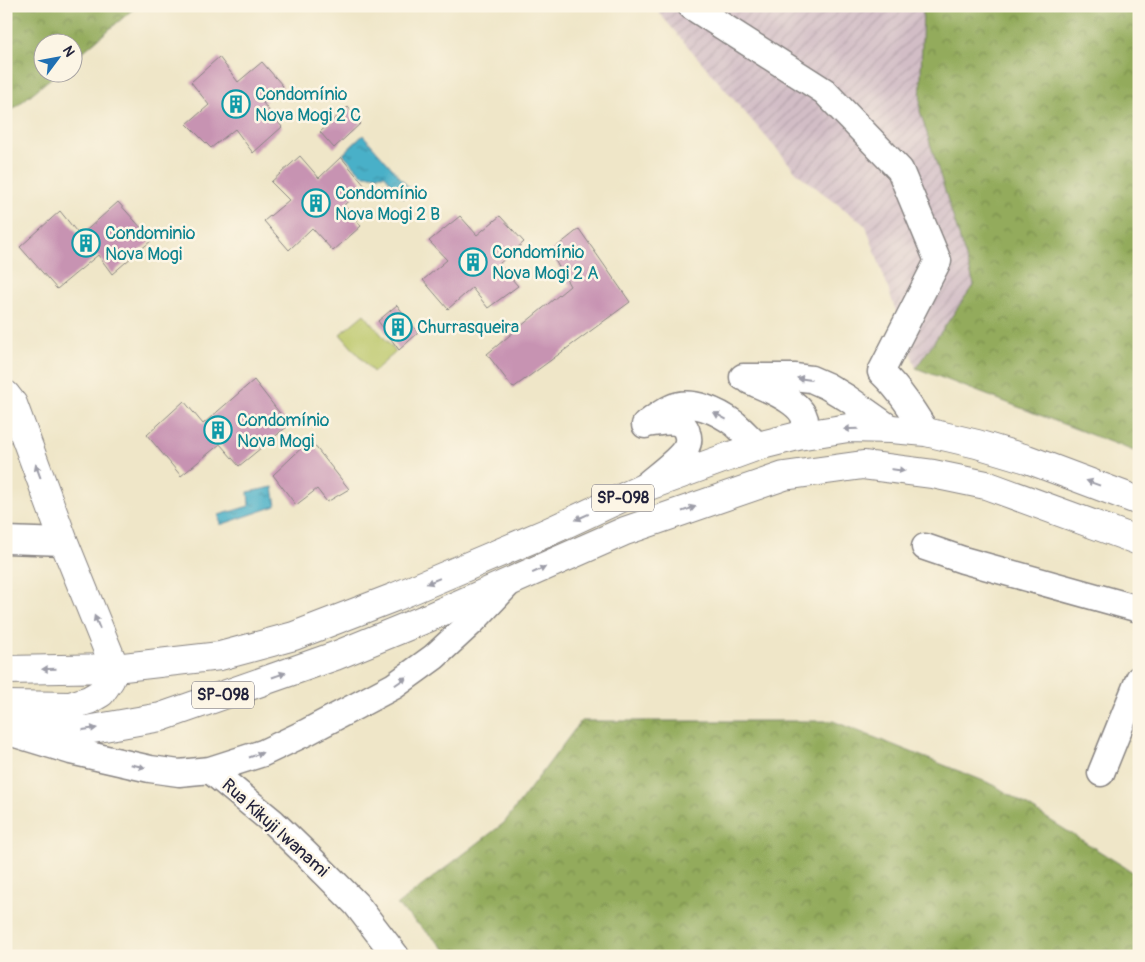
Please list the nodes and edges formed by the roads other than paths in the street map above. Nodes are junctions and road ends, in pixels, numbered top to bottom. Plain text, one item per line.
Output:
1 (691, 6) edge
2 (8, 401) edge
3 (891, 429) junction
4 (926, 432) junction
5 (798, 436) junction
6 (758, 446) junction
7 (643, 488) junction
8 (1139, 500) edge
9 (6, 540) edge
10 (1139, 541) edge
11 (64, 542) junction
12 (925, 547) dead end
13 (509, 583) junction
14 (1139, 609) edge
15 (115, 668) junction
16 (6, 670) edge
17 (1139, 679) edge
18 (6, 706) edge
19 (6, 727) edge
20 (6, 731) edge
21 (210, 770) junction
22 (1101, 773) dead end
23 (396, 956) edge

1 - 4 street
11 -> 2 main road
3 - 4 main road, SP-098
3 -> 5 main road, SP-098
3 -> 5 street
8 -> 4 main road, SP-098
5 - 6 main road, SP-098
6 - 7 main road, SP-098
6 -> 7 street
7 -> 15 main road, SP-098
9 - 11 street
13 -> 10 main road, SP-098
15 -> 11 main road
12 - 14 street
19 -> 13 main road, SP-098
21 -> 13 street
15 -> 16 main road, SP-098
15 - 18 main road
17 - 22 street
20 -> 21 street, Rua Kikuji Iwanami
21 - 23 street, Rua Kikuji Iwanami

